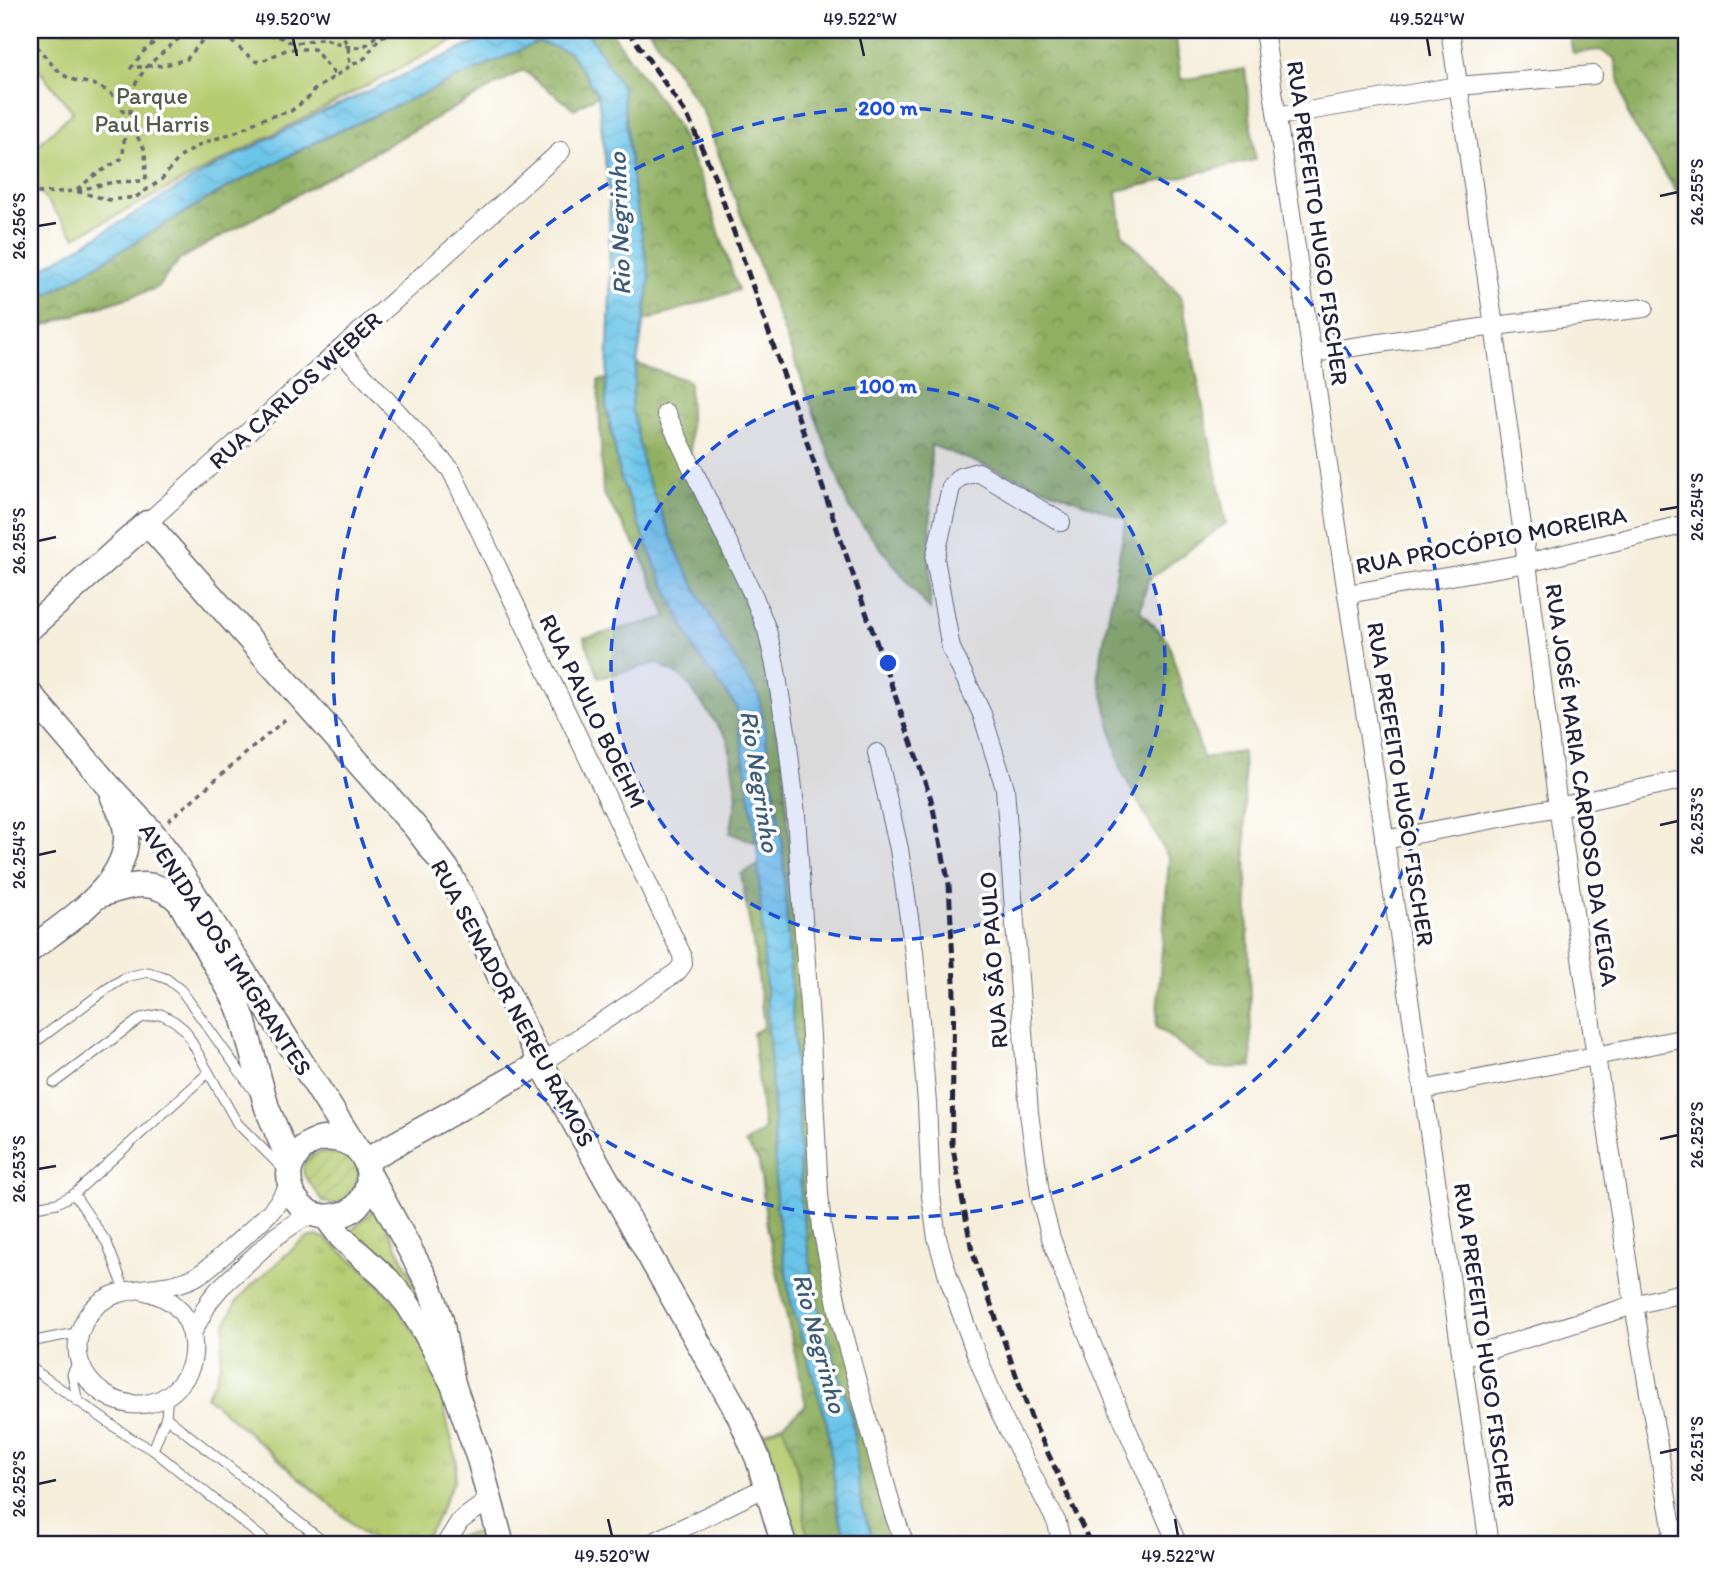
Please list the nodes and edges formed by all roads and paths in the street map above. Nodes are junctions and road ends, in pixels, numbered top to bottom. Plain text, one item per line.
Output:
1 (170, 30) edge
2 (189, 30) edge
3 (248, 30) edge
4 (339, 30) edge
5 (380, 30) edge
6 (404, 30) edge
7 (1264, 30) edge
8 (1450, 30) edge
9 (30, 37) edge
10 (348, 46) junction
11 (147, 66) junction
12 (350, 66) junction
13 (1593, 75) dead end
14 (336, 76) junction
15 (1458, 86) junction
16 (1277, 116) junction
17 (561, 151) dead end
18 (30, 186) edge
19 (75, 191) junction
20 (1644, 308) dead end
21 (1494, 326) junction
22 (340, 350) junction
23 (1312, 353) junction
24 (666, 413) dead end
25 (1061, 522) dead end
26 (147, 523) junction
27 (1686, 524) edge
28 (1527, 563) junction
29 (1347, 594) junction
30 (30, 628) edge
31 (30, 694) edge
32 (306, 702) junction
33 (877, 753) dead end
34 (1686, 779) edge
35 (107, 784) junction
36 (1558, 807) junction
37 (154, 834) junction
38 (1384, 840) junction
39 (98, 896) junction
40 (30, 950) edge
41 (1686, 1038) edge
42 (30, 1046) edge
43 (1596, 1056) junction
44 (541, 1063) junction
45 (208, 1073) junction
46 (54, 1083) dead end
47 (1423, 1090) junction
48 (267, 1108) junction
49 (363, 1161) junction
50 (290, 1175) junction
51 (74, 1194) junction
52 (30, 1208) edge
53 (319, 1216) junction
54 (134, 1290) junction
55 (1686, 1292) edge
56 (1634, 1305) junction
57 (192, 1333) junction
58 (79, 1337) junction
59 (30, 1342) edge
60 (1463, 1358) junction
61 (79, 1361) junction
62 (30, 1367) edge
63 (453, 1384) junction
64 (168, 1395) junction
65 (78, 1402) junction
66 (166, 1417) junction
67 (153, 1450) junction
68 (766, 1487) junction
69 (490, 1499) junction
70 (1676, 1540) edge
71 (271, 1545) edge
72 (328, 1545) edge
73 (444, 1545) edge
74 (502, 1545) edge
75 (648, 1545) edge
76 (784, 1545) edge
77 (905, 1545) edge
78 (1062, 1545) edge
79 (1178, 1545) edge
80 (1489, 1545) edge

1 - 11 path
2 - 11 path
3 - 10 path
4 - 10 path
5 - 10 path
6 - 12 path
7 - 16 street, RUA PREFEITO HUGO FISCHER
8 - 15 street, RUA JOSÉ MARIA CARDOSO DA VEIGA
9 - 19 path
10 - 12 path
11 - 14 path
11 - 19 path
12 - 14 path
13 - 15 street
14 - 19 path
15 - 16 street
15 - 21 street, RUA JOSÉ MARIA CARDOSO DA VEIGA
16 - 23 street, RUA PREFEITO HUGO FISCHER
17 - 22 street, RUA CARLOS WEBER
18 - 19 path
20 - 21 street
21 - 23 street
21 - 28 street, RUA JOSÉ MARIA CARDOSO DA VEIGA
22 - 26 street, RUA CARLOS WEBER
22 - 44 street, RUA PAULO BOEHM
23 - 29 street, RUA PREFEITO HUGO FISCHER
24 - 77 street
25 - 79 street, RUA SÃO PAULO
26 - 30 main road, RUA CARLOS WEBER
26 - 32 main road, RUA SENADOR NEREU RAMOS
27 - 28 street, RUA PROCÓPIO MOREIRA
28 - 29 street, RUA PROCÓPIO MOREIRA
28 - 36 street, RUA JOSÉ MARIA CARDOSO DA VEIGA
29 - 38 street, RUA PREFEITO HUGO FISCHER
31 - 35 main road, AVENIDA DOS IMIGRANTES
32 - 37 path
32 - 44 main road, RUA SENADOR NEREU RAMOS
33 - 78 street
34 - 36 street
35 - 37 main road, AVENIDA DOS IMIGRANTES
35 - 39 main road
36 - 38 street
36 - 43 street, RUA JOSÉ MARIA CARDOSO DA VEIGA
37 - 49 main road, AVENIDA DOS IMIGRANTES
38 - 47 street, RUA PREFEITO HUGO FISCHER
39 - 40 main road
39 - 48 main road, AVENIDA DOS IMIGRANTES
41 - 43 street
42 - 48 lane
43 - 47 street
43 - 56 street, RUA JOSÉ MARIA CARDOSO DA VEIGA
44 - 49 main road
44 - 68 main road, RUA SENADOR NEREU RAMOS
45 - 46 lane
45 - 50 lane
45 - 51 lane
47 - 60 street, RUA PREFEITO HUGO FISCHER
48 - 50 main road, AVENIDA DOS IMIGRANTES
49 - 50 main road
49 - 53 main road
49 - 63 main road, AVENIDA DOS IMIGRANTES
50 - 53 main road, AVENIDA DOS IMIGRANTES
50 - 54 street
51 - 52 lane
51 - 54 lane
53 - 57 street
53 - 63 main road, AVENIDA DOS IMIGRANTES
54 - 57 street
54 - 58 street
55 - 56 street
56 - 60 street
56 - 70 street, RUA JOSÉ MARIA CARDOSO DA VEIGA
57 - 64 street
58 - 59 lane
58 - 61 street
60 - 80 street, RUA PREFEITO HUGO FISCHER
61 - 64 street
61 - 65 lane
62 - 65 lane
63 - 69 main road, AVENIDA DOS IMIGRANTES
64 - 66 lane
65 - 67 lane
66 - 67 lane
66 - 72 lane
67 - 71 lane
68 - 75 street
68 - 76 main road, RUA SENADOR NEREU RAMOS
69 - 73 street
69 - 74 main road, AVENIDA DOS IMIGRANTES

